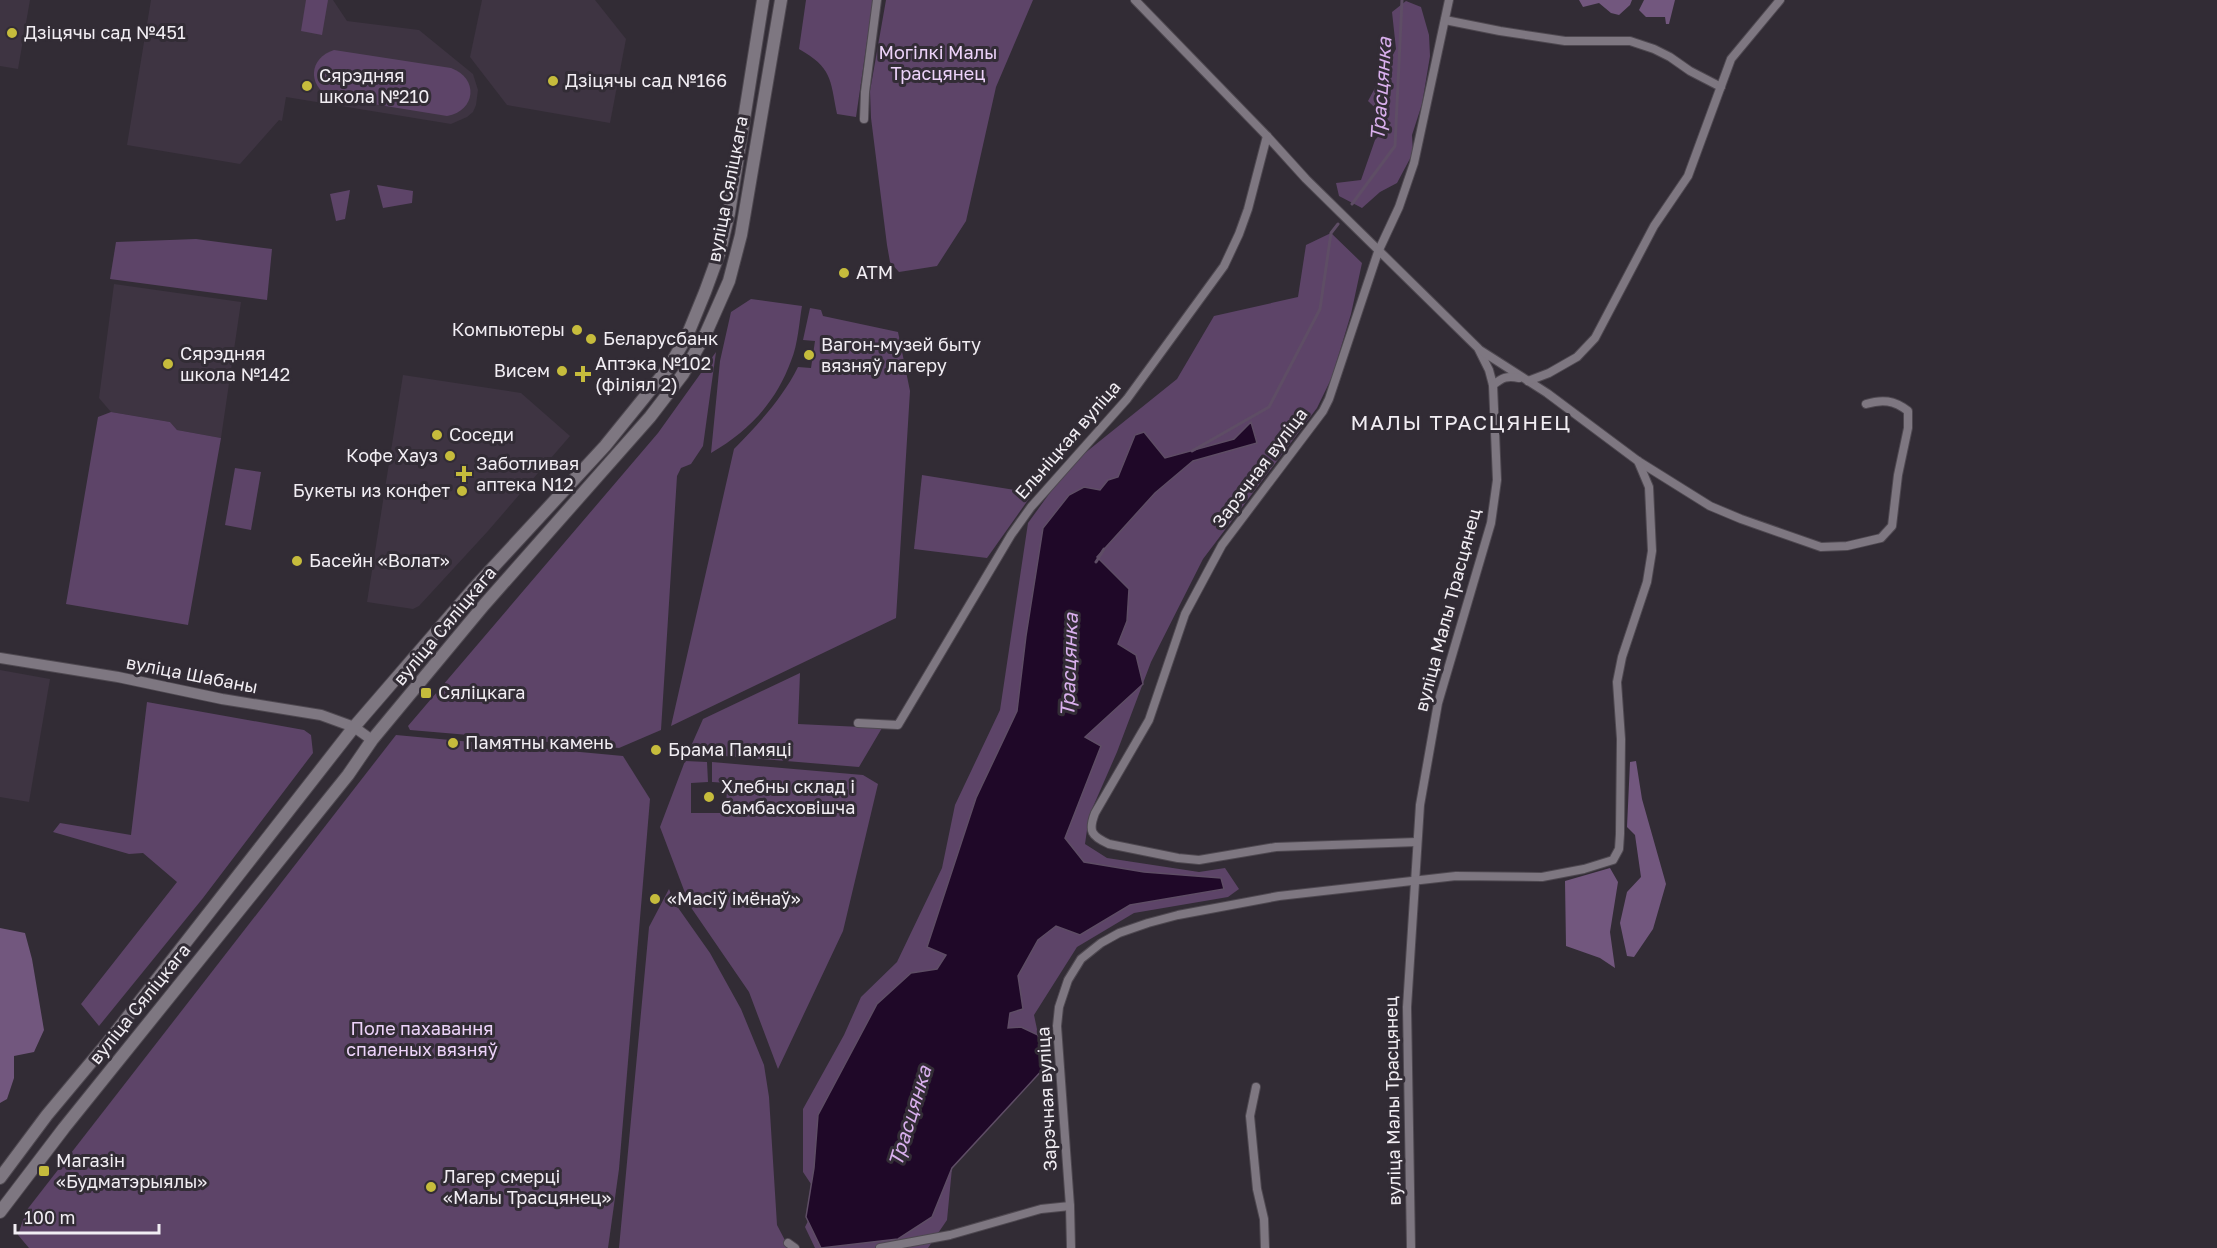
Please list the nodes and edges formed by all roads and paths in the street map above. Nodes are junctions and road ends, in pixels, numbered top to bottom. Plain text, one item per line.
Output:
1 (763, 0) edge
2 (781, 0) edge
3 (878, 0) edge
4 (1135, 0) edge
5 (1449, 0) edge
6 (1779, 0) edge
7 (1445, 20) junction
8 (1721, 87) junction
9 (864, 119) dead end
10 (1267, 136) junction
11 (1378, 252) junction
12 (1478, 348) junction
13 (1528, 381) junction
14 (1493, 385) junction
15 (1866, 404) dead end
16 (1638, 461) junction
17 (0, 658) edge
18 (858, 723) dead end
19 (354, 727) junction
20 (372, 740) junction
21 (1417, 842) junction
22 (1414, 882) junction
23 (1256, 1087) dead end
24 (47, 1114) junction
25 (64, 1128) junction
26 (0, 1178) edge
27 (1070, 1206) junction
28 (0, 1212) edge
29 (880, 1248) edge
30 (1071, 1248) edge
31 (1265, 1248) edge
32 (1411, 1248) edge

1 - 19 main road, вуліца Сяліцкага
2 - 20 main road, вуліца Сяліцкага
3 - 9 street
4 - 10 street
5 - 7 street, Зарэчная вуліца
6 - 8 street
7 - 8 street
7 - 11 street, Зарэчная вуліца
8 - 13 street
10 - 11 street
10 - 18 street, Ельніцкая вуліца
11 - 12 street, вуліца Малы Трасцянец
11 - 21 street, Зарэчная вуліца
12 - 13 street
12 - 14 street, вуліца Малы Трасцянец
13 - 14 street
13 - 16 street
14 - 21 street, вуліца Малы Трасцянец
15 - 16 street
16 - 22 street
17 - 19 street, вуліца Шабаны
19 - 20 street, вуліца Шабаны
19 - 24 main road, вуліца Сяліцкага
20 - 25 main road, вуліца Сяліцкага
21 - 22 street, вуліца Малы Трасцянец
22 - 27 street, Зарэчная вуліца
22 - 32 street, вуліца Малы Трасцянец
23 - 31 street
24 - 25 main road
24 - 26 main road, вуліца Сяліцкага
25 - 28 main road, вуліца Сяліцкага
27 - 29 street
27 - 30 street, Зарэчная вуліца

